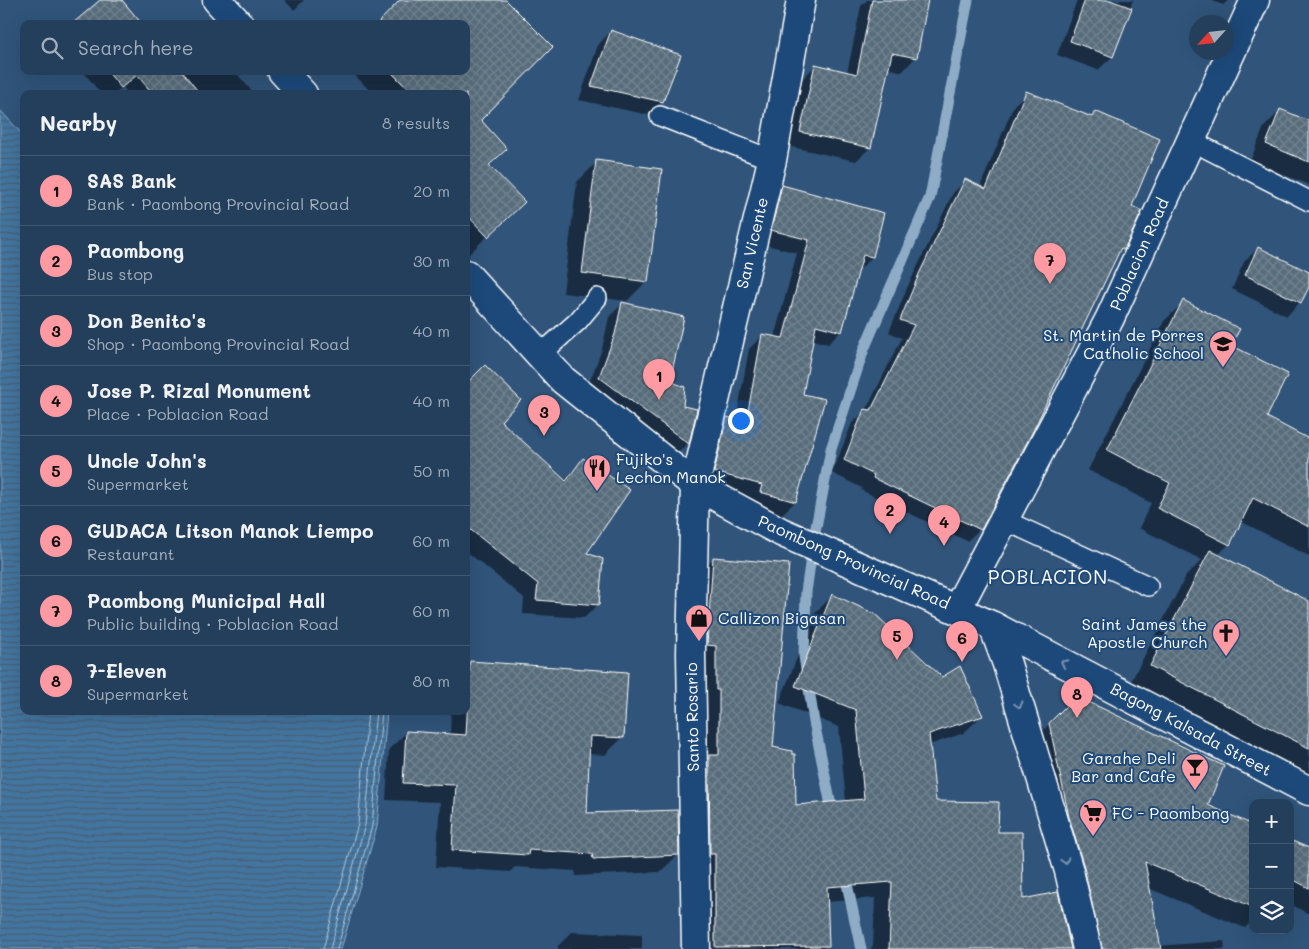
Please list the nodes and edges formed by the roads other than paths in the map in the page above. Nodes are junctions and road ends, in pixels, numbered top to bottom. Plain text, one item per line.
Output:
1 (217, 0) edge
2 (801, 0) edge
3 (1255, 0) edge
4 (235, 20) edge
5 (286, 75) edge
6 (299, 90) edge
7 (660, 116) dead end
8 (1190, 140) junction
9 (772, 160) junction
10 (1309, 201) edge
11 (470, 278) edge
12 (597, 298) dead end
13 (540, 355) junction
14 (695, 485) junction
15 (1004, 520) junction
16 (1148, 586) dead end
17 (958, 609) junction
18 (993, 626) junction
19 (1309, 791) edge
20 (696, 949) edge
21 (1087, 949) edge

1 - 4 street
2 - 9 street, San Vicente
3 - 8 street, Poblacion Road
5 - 6 street
7 - 9 lane
8 - 10 lane
8 - 15 street, Poblacion Road
9 - 14 street, San Vicente
11 - 13 street, Paombong Provincial Road
12 - 13 lane
13 - 14 street, Paombong Provincial Road
14 - 17 street, Paombong Provincial Road
14 - 20 street, Santo Rosario
15 - 16 lane
15 - 17 street, Poblacion Road
17 - 18 street, Paombong Provincial Road
19 -> 18 street, Bagong Kalsada Street
18 -> 21 street

